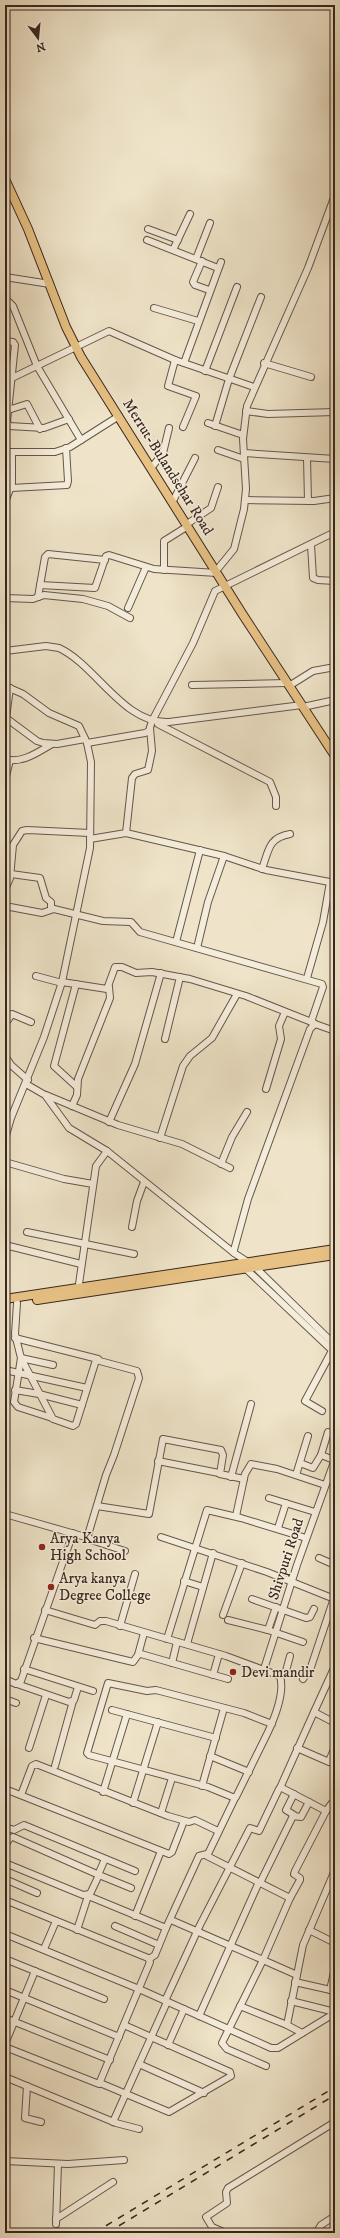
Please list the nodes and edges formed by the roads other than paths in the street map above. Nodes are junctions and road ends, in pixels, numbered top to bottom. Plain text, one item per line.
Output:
1 (5, 179) edge
2 (335, 195) edge
3 (190, 214) dead end
4 (210, 223) dead end
5 (148, 229) dead end
6 (147, 240) dead end
7 (178, 240) junction
8 (173, 250) junction
9 (199, 260) junction
10 (5, 277) edge
11 (50, 284) junction
12 (236, 287) dead end
13 (209, 290) junction
14 (261, 297) dead end
15 (5, 301) edge
16 (154, 308) dead end
17 (198, 321) junction
18 (5, 341) edge
19 (76, 347) junction
20 (175, 360) junction
21 (184, 364) junction
22 (264, 364) junction
23 (38, 366) junction
24 (205, 371) junction
25 (310, 377) dead end
26 (12, 378) junction
27 (229, 379) junction
28 (254, 387) junction
29 (8, 410) junction
30 (246, 411) junction
31 (335, 412) edge
32 (119, 416) junction
33 (69, 419) junction
34 (208, 423) dead end
35 (6, 424) edge
36 (215, 426) junction
37 (184, 427) dead end
38 (169, 428) dead end
39 (40, 429) junction
40 (243, 435) junction
41 (81, 440) junction
42 (66, 448) junction
43 (218, 450) dead end
44 (5, 452) edge
45 (12, 453) junction
46 (244, 456) junction
47 (195, 458) dead end
48 (307, 458) junction
49 (335, 459) edge
50 (152, 467) junction
51 (5, 480) edge
52 (12, 481) junction
53 (218, 487) dead end
54 (11, 488) junction
55 (335, 498) edge
56 (245, 500) junction
57 (173, 501) junction
58 (308, 501) junction
59 (5, 502) edge
60 (188, 525) junction
61 (335, 532) edge
62 (311, 545) junction
63 (105, 560) junction
64 (146, 567) junction
65 (164, 570) junction
66 (217, 572) junction
67 (335, 581) edge
68 (40, 585) junction
69 (225, 585) junction
70 (38, 597) junction
71 (5, 598) edge
72 (128, 608) dead end
73 (130, 618) dead end
74 (5, 651) edge
75 (335, 667) edge
76 (192, 685) dead end
77 (288, 685) junction
78 (8, 687) edge
79 (335, 700) edge
80 (302, 706) junction
81 (153, 722) junction
82 (150, 728) junction
83 (86, 741) junction
84 (52, 744) junction
85 (335, 756) edge
86 (7, 760) edge
87 (5, 780) edge
88 (276, 806) dead end
89 (126, 833) junction
90 (290, 834) dead end
91 (90, 836) junction
92 (200, 850) junction
93 (224, 856) junction
94 (262, 869) junction
95 (9, 872) edge
96 (332, 883) edge
97 (5, 890) edge
98 (5, 906) edge
99 (51, 909) junction
100 (75, 913) junction
101 (176, 942) junction
102 (197, 948) junction
103 (161, 974) junction
104 (36, 976) dead end
105 (180, 977) junction
106 (306, 978) junction
107 (62, 982) junction
108 (76, 984) junction
109 (109, 987) junction
110 (237, 994) junction
111 (285, 1012) junction
112 (5, 1020) edge
113 (31, 1022) dead end
114 (313, 1023) junction
115 (335, 1031) edge
116 (165, 1039) dead end
117 (5, 1056) edge
118 (27, 1082) junction
119 (77, 1087) junction
120 (266, 1089) dead end
121 (45, 1095) junction
122 (72, 1106) junction
123 (246, 1112) dead end
124 (109, 1122) junction
125 (160, 1138) junction
126 (5, 1139) edge
127 (107, 1152) junction
128 (5, 1162) edge
129 (220, 1164) junction
130 (230, 1168) dead end
131 (144, 1182) junction
132 (93, 1184) junction
133 (132, 1227) dead end
134 (27, 1232) dead end
135 (84, 1244) junction
136 (5, 1245) edge
137 (335, 1249) edge
138 (234, 1253) junction
139 (134, 1254) dead end
140 (335, 1255) edge
141 (81, 1264) junction
142 (245, 1265) junction
143 (254, 1266) junction
144 (78, 1291) junction
145 (5, 1299) edge
146 (17, 1303) junction
147 (5, 1305) edge
148 (299, 1315) junction
149 (15, 1338) junction
150 (334, 1349) edge
151 (21, 1358) junction
152 (98, 1359) junction
153 (53, 1365) dead end
154 (5, 1370) edge
155 (17, 1372) junction
156 (28, 1374) junction
157 (87, 1388) junction
158 (15, 1390) junction
159 (39, 1394) junction
160 (251, 1404) dead end
161 (82, 1405) junction
162 (322, 1411) dead end
163 (52, 1418) junction
164 (328, 1432) dead end
165 (308, 1436) dead end
166 (321, 1455) junction
167 (335, 1459) edge
168 (158, 1461) junction
169 (300, 1463) junction
170 (219, 1473) junction
171 (296, 1475) junction
172 (231, 1477) junction
173 (244, 1479) junction
174 (325, 1485) junction
175 (269, 1498) dead end
176 (286, 1503) junction
177 (97, 1506) junction
178 (315, 1512) junction
179 (5, 1514) edge
180 (236, 1516) junction
181 (278, 1528) junction
182 (73, 1533) junction
183 (87, 1535) junction
184 (161, 1537) dead end
185 (306, 1538) junction
186 (194, 1547) junction
187 (125, 1551) dead end
188 (213, 1553) junction
189 (320, 1558) dead end
190 (242, 1563) junction
191 (335, 1565) edge
192 (135, 1574) dead end
193 (184, 1581) junction
194 (292, 1581) junction
195 (203, 1587) junction
196 (334, 1598) edge
197 (252, 1599) dead end
198 (276, 1607) junction
199 (314, 1609) dead end
200 (45, 1610) junction
201 (283, 1610) junction
202 (223, 1615) dead end
203 (228, 1620) dead end
204 (120, 1626) junction
205 (268, 1630) junction
206 (276, 1632) junction
207 (144, 1633) junction
208 (34, 1638) junction
209 (167, 1639) junction
210 (177, 1642) junction
211 (303, 1642) dead end
212 (187, 1644) junction
213 (219, 1654) junction
214 (138, 1655) junction
215 (290, 1656) dead end
216 (172, 1663) junction
217 (335, 1666) edge
218 (24, 1669) junction
219 (264, 1669) junction
220 (213, 1675) junction
221 (280, 1676) junction
222 (228, 1679) dead end
223 (303, 1679) dead end
224 (5, 1680) edge
225 (328, 1681) junction
226 (17, 1684) junction
227 (335, 1684) edge
228 (78, 1687) junction
229 (93, 1691) dead end
230 (46, 1694) junction
231 (5, 1699) edge
232 (73, 1701) junction
233 (16, 1703) dead end
234 (224, 1708) junction
235 (112, 1710) dead end
236 (314, 1712) junction
237 (127, 1714) junction
238 (158, 1722) junction
239 (272, 1724) junction
240 (335, 1724) edge
241 (216, 1738) junction
242 (335, 1747) edge
243 (29, 1748) dead end
244 (297, 1748) junction
245 (210, 1756) junction
246 (111, 1762) junction
247 (329, 1762) junction
248 (335, 1765) edge
249 (55, 1766) dead end
250 (144, 1771) junction
251 (248, 1772) junction
252 (172, 1778) junction
253 (202, 1786) junction
254 (280, 1788) junction
255 (5, 1789) edge
256 (103, 1792) junction
257 (294, 1794) junction
258 (21, 1795) junction
259 (335, 1796) edge
260 (235, 1798) junction
261 (309, 1802) junction
262 (133, 1803) junction
263 (333, 1804) edge
264 (326, 1811) junction
265 (161, 1814) junction
266 (294, 1815) junction
267 (184, 1821) junction
268 (5, 1827) edge
269 (218, 1831) junction
270 (6, 1844) dead end
271 (160, 1851) junction
272 (207, 1854) junction
273 (105, 1859) junction
274 (5, 1863) edge
275 (229, 1868) junction
276 (335, 1870) edge
277 (135, 1871) dead end
278 (99, 1875) junction
279 (5, 1880) edge
280 (260, 1882) junction
281 (131, 1888) dead end
282 (37, 1893) dead end
283 (87, 1896) junction
284 (290, 1898) junction
285 (5, 1900) edge
286 (135, 1916) junction
287 (170, 1920) junction
288 (56, 1921) junction
289 (115, 1926) dead end
290 (166, 1928) junction
291 (76, 1930) junction
292 (309, 1930) junction
293 (198, 1931) junction
294 (5, 1934) edge
295 (335, 1943) edge
296 (159, 1944) junction
297 (231, 1945) junction
298 (44, 1950) junction
299 (5, 1959) edge
300 (149, 1959) junction
301 (263, 1960) junction
302 (335, 1968) edge
303 (35, 1971) junction
304 (297, 1974) junction
305 (295, 1982) junction
306 (139, 1989) junction
307 (5, 1990) edge
308 (332, 1991) edge
309 (24, 1998) junction
310 (104, 1999) dead end
311 (166, 2001) junction
312 (291, 2001) junction
313 (240, 2006) junction
314 (184, 2009) junction
315 (335, 2013) edge
316 (199, 2016) junction
317 (5, 2018) edge
318 (14, 2021) junction
319 (124, 2025) junction
320 (287, 2025) junction
321 (229, 2029) junction
322 (302, 2033) junction
323 (119, 2037) junction
324 (150, 2038) junction
325 (5, 2044) edge
326 (168, 2045) junction
327 (5, 2047) edge
328 (110, 2060) junction
329 (139, 2064) junction
330 (266, 2066) dead end
331 (5, 2077) edge
332 (100, 2083) junction
333 (27, 2086) junction
334 (127, 2093) junction
335 (204, 2093) junction
336 (41, 2122) dead end
337 (113, 2122) junction
338 (335, 2122) edge
339 (139, 2129) dead end
340 (124, 2160) dead end
341 (5, 2161) edge
342 (58, 2164) junction
343 (113, 2182) dead end
344 (334, 2218) edge
345 (226, 2233) edge
346 (316, 2233) edge

1 - 11 main road, Merrut-Bulandsehar Road
2 - 22 street
3 - 7 street
4 - 9 street
5 - 7 street
6 - 8 street
7 - 8 street
8 - 9 street
9 - 13 street
9 - 13 street
10 - 11 street
11 - 19 main road, Merrut-Bulandsehar Road
12 - 24 street
13 - 17 street
14 - 27 street
15 - 23 street
16 - 17 street
17 - 21 street
18 - 26 street
19 - 20 street
19 - 23 street
19 - 32 main road, Merrut-Bulandsehar Road
20 - 21 street
20 - 37 street
21 - 24 street
22 - 25 street
22 - 28 street
23 - 26 street
23 - 33 street
24 - 27 street
26 - 29 street
27 - 28 street
27 - 36 street
28 - 30 street
29 - 35 street
29 - 39 street
30 - 31 street
30 - 40 street
32 - 41 street
32 - 50 main road, Merrut-Bulandsehar Road
33 - 39 street
33 - 41 street
34 - 36 street
35 - 39 street
36 - 40 street
38 - 50 street
40 - 46 street
41 - 42 street
42 - 45 street
42 - 54 street
43 - 46 street
44 - 45 street
45 - 52 street
46 - 48 street
46 - 56 street
47 - 57 street
48 - 49 street
48 - 58 street
50 - 57 main road, Merrut-Bulandsehar Road
51 - 52 street
52 - 54 street
53 - 60 street
54 - 59 street
55 - 58 street
56 - 58 street
56 - 66 street
57 - 60 main road, Merrut-Bulandsehar Road
60 - 65 street
60 - 66 main road, Merrut-Bulandsehar Road
61 - 62 street
62 - 67 street
62 - 69 street
63 - 64 street
63 - 68 street
63 - 68 street
64 - 65 street
64 - 72 street
65 - 66 street
66 - 69 main road, Merrut-Bulandsehar Road
68 - 70 street
69 - 77 main road, Merrut-Bulandsehar Road
69 - 81 street
70 - 71 street
70 - 73 street
74 - 81 street
75 - 77 street
76 - 77 street
77 - 80 main road, Merrut-Bulandsehar Road
78 - 83 street
78 - 84 street
79 - 80 street
80 - 81 street
80 - 85 main road, Merrut-Bulandsehar Road
81 - 82 street
81 - 88 street
82 - 83 street
82 - 89 street
83 - 84 street
83 - 91 street
84 - 86 street
86 - 87 street
89 - 91 street
89 - 92 street
90 - 94 street
91 - 95 street
91 - 100 street
92 - 93 street
92 - 101 street
93 - 94 street
93 - 102 street
94 - 96 street
95 - 97 street
95 - 99 street
96 - 106 street
98 - 99 street
99 - 100 street
100 - 101 street
100 - 107 street
101 - 102 street
102 - 106 street
103 - 105 street
103 - 109 street
103 - 124 street
104 - 107 street
105 - 110 street
105 - 116 street
106 - 114 street
107 - 108 street
107 - 118 street
108 - 109 street
108 - 119 street
109 - 119 street
110 - 111 street
110 - 125 street
111 - 114 street
111 - 120 street
112 - 113 street
114 - 115 street
114 - 138 street
117 - 118 street
118 - 121 street
118 - 126 street
119 - 122 street
121 - 122 street
121 - 127 street
122 - 124 street
123 - 129 street
124 - 125 street
125 - 129 street
127 - 131 street
127 - 132 street
128 - 132 street
129 - 130 street
131 - 133 street
131 - 138 street
132 - 135 street
134 - 135 street
135 - 139 street
135 - 141 street
136 - 141 street
137 - 142 main road
138 - 142 street
140 - 143 main road
141 - 144 street
142 - 143 main road
142 - 144 main road
142 - 148 street
143 - 148 street
144 - 145 main road
144 - 146 main road
146 - 147 main road
146 - 149 street
148 - 150 street
149 - 151 street
149 - 152 street
150 - 162 street
151 - 153 street
151 - 155 street
151 - 156 street
152 - 157 street
152 - 177 street
154 - 155 street
155 - 156 street
155 - 158 street
156 - 157 street
156 - 159 street
157 - 161 street
158 - 159 street
158 - 163 street
159 - 161 street
159 - 163 street
160 - 172 street
161 - 163 street
164 - 166 street
165 - 169 street
166 - 167 street
166 - 169 street
167 - 174 street, Shivpuri Road
168 - 170 street
168 - 170 street
168 - 177 street
169 - 171 street
170 - 172 street
171 - 173 street
171 - 174 street
172 - 173 street
173 - 180 street
174 - 178 street, Shivpuri Road
175 - 176 street
176 - 178 street
176 - 181 street
177 - 183 street
178 - 185 street, Shivpuri Road
179 - 182 street
180 - 181 street
180 - 186 street
181 - 185 street
182 - 183 street
182 - 200 street
183 - 187 street
184 - 186 street
185 - 194 street, Shivpuri Road
186 - 188 street
186 - 193 street
188 - 190 street
188 - 195 street
189 - 191 street
190 - 194 street
190 - 202 street
192 - 204 street
193 - 195 street
193 - 209 street
194 - 196 street
194 - 201 street, Shivpuri Road
195 - 212 street
196 - 223 street
197 - 198 street
198 - 201 street
198 - 205 street
199 - 201 street
200 - 204 street
200 - 208 street
201 - 206 street, Shivpuri Road
203 - 205 street
204 - 207 street
205 - 206 street
206 - 211 street
206 - 219 street, Shivpuri Road
207 - 209 street
207 - 214 street
208 - 214 street
208 - 218 street
209 - 210 street
210 - 212 street
210 - 216 street
212 - 213 street
213 - 219 street
213 - 220 street
214 - 216 street
215 - 221 street
216 - 220 street
217 - 225 street
218 - 226 street
218 - 228 street
219 - 221 street
220 - 222 street
221 - 239 street
224 - 226 street
225 - 227 street
225 - 236 street
226 - 230 street
228 - 229 street
228 - 232 street
230 - 232 street
230 - 243 street
231 - 233 street
232 - 249 street
234 - 239 street
234 - 241 street
234 - 246 street
235 - 237 street
236 - 240 street
236 - 244 street
237 - 238 street
237 - 246 street
238 - 241 street
238 - 250 street
239 - 251 street
241 - 245 street
242 - 247 street
244 - 247 street
244 - 254 street
245 - 251 street
245 - 253 street
246 - 250 street
246 - 256 street
247 - 248 street
250 - 252 street
250 - 262 street
251 - 260 street
252 - 253 street
252 - 265 street
253 - 260 street
254 - 257 street
254 - 275 street
255 - 258 street
256 - 258 street
256 - 262 street
257 - 261 street
257 - 266 street
258 - 271 street
259 - 263 street
260 - 269 street
261 - 264 street
261 - 266 street
262 - 265 street
263 - 264 street
264 - 284 street
265 - 267 street
266 - 280 street
267 - 269 street
267 - 271 street
268 - 273 street
269 - 272 street
270 - 278 street
271 - 286 street
272 - 275 street
272 - 287 street
273 - 277 street
273 - 278 street
274 - 283 street
275 - 280 street
275 - 293 street
276 - 292 street
278 - 281 street
278 - 283 street
279 - 282 street
280 - 284 street
280 - 297 street
283 - 286 street
283 - 291 street
284 - 301 street
285 - 288 street
286 - 290 street
287 - 290 street
287 - 293 street
288 - 291 street
288 - 298 street
289 - 296 street
290 - 296 street
291 - 300 street
292 - 295 street
292 - 304 street
293 - 297 street
293 - 311 street
294 - 298 street
296 - 300 street
297 - 301 street
297 - 316 street
298 - 306 street
299 - 303 street
300 - 306 street
301 - 304 street
301 - 313 street
302 - 308 street
303 - 309 street
303 - 310 street
304 - 305 street
305 - 308 street
305 - 312 street
306 - 311 street
306 - 319 street
307 - 309 street
309 - 318 street
309 - 323 street
311 - 314 street
311 - 324 street
312 - 315 street
312 - 320 street
313 - 320 street
313 - 321 street
314 - 316 street
314 - 326 street
315 - 322 street
316 - 321 street
317 - 318 street
318 - 325 street
318 - 328 street
319 - 323 street
319 - 324 street
320 - 322 street
321 - 322 street
321 - 330 street
323 - 328 street
324 - 326 street
324 - 329 street
326 - 335 street
327 - 332 street
328 - 332 street
329 - 334 street
329 - 335 street
331 - 333 street
332 - 334 street
333 - 336 street
333 - 337 street
334 - 335 street
334 - 337 street
337 - 339 street
338 - 345 street
340 - 342 street
341 - 342 street
342 - 343 street
344 - 346 street

